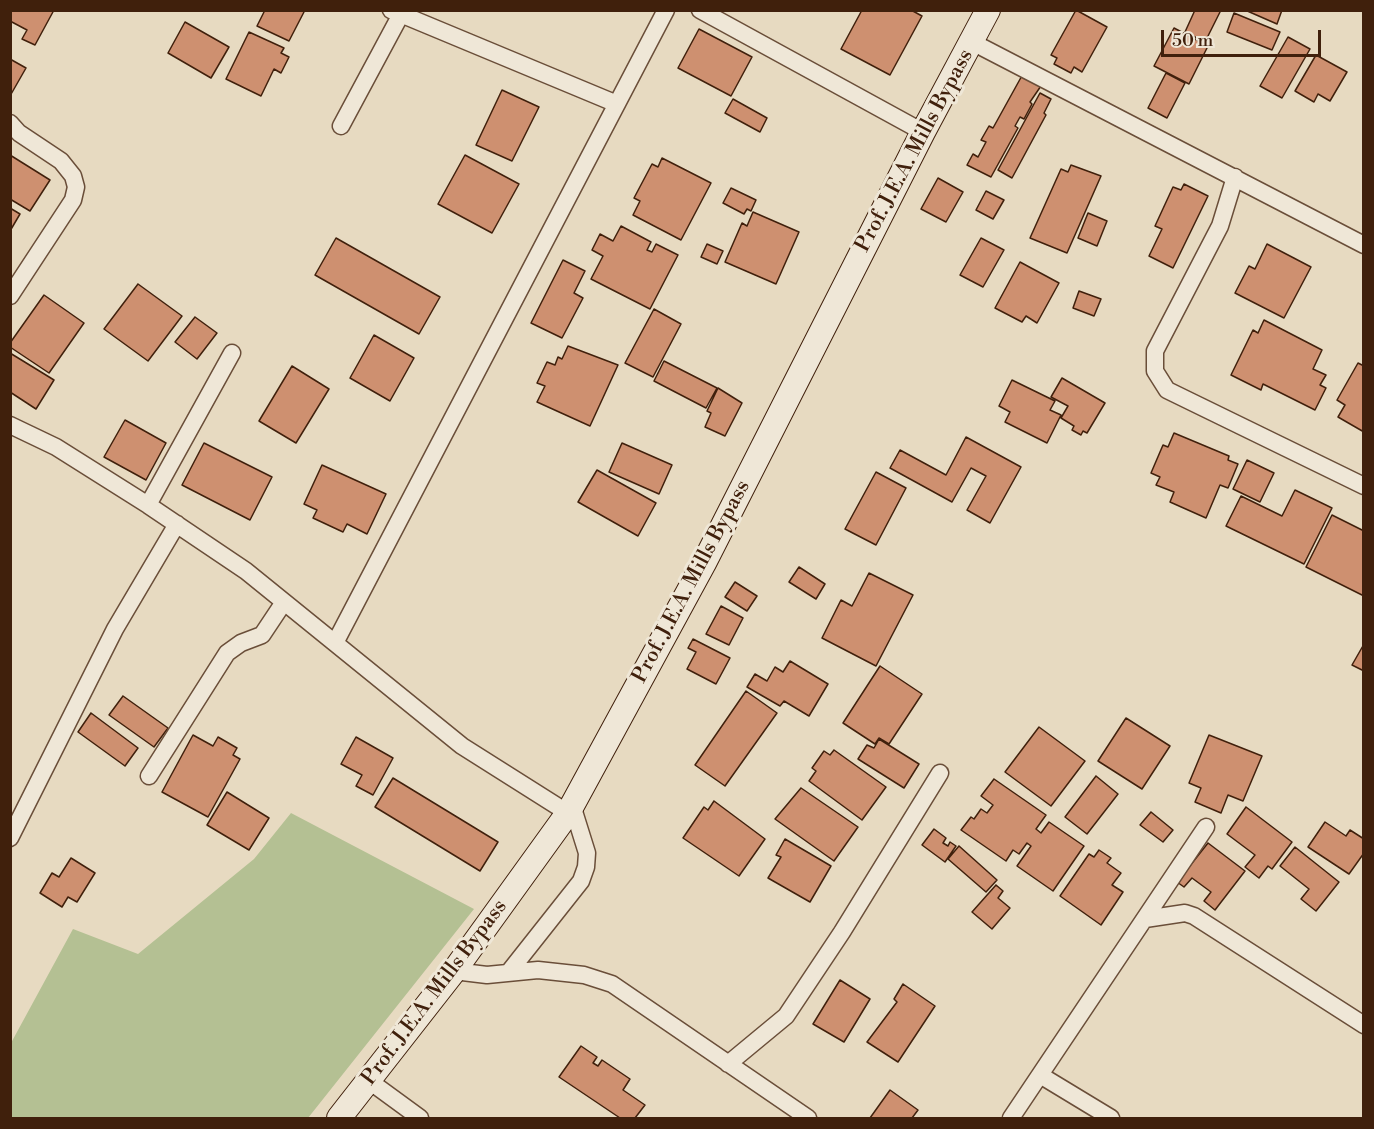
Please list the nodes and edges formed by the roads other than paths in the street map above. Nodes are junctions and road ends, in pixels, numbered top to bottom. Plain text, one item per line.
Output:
1 (666, 10) edge
2 (700, 10) edge
3 (988, 10) edge
4 (395, 13) edge
5 (972, 42) junction
6 (617, 104) junction
7 (10, 123) edge
8 (341, 126) dead end
9 (923, 132) junction
10 (1235, 177) junction
11 (1364, 245) edge
12 (10, 296) edge
13 (232, 353) dead end
14 (10, 424) edge
15 (1364, 486) edge
16 (148, 505) junction
17 (177, 524) junction
18 (284, 602) junction
19 (335, 643) junction
20 (940, 773) dead end
21 (149, 776) dead end
22 (570, 809) junction
23 (1206, 826) dead end
24 (10, 838) edge
25 (1145, 919) junction
26 (454, 971) junction
27 (509, 972) junction
28 (1364, 1024) edge
29 (728, 1064) junction
30 (1040, 1075) junction
31 (368, 1080) junction
32 (339, 1119) edge
33 (420, 1119) edge
34 (808, 1119) edge
35 (1011, 1119) edge
36 (1111, 1119) edge

1 - 6 street
2 - 9 street
3 - 5 street, Prof. J.E.A. Mills Bypass
4 - 6 street
4 - 8 street
5 - 9 street, Prof. J.E.A. Mills Bypass
5 - 10 street
6 - 19 street
7 - 12 street
9 - 22 street, Prof. J.E.A. Mills Bypass
10 - 11 street
10 - 15 street
13 - 16 street
14 - 16 street
16 - 17 street
17 - 18 street
17 - 24 street
18 - 19 street
18 - 21 street
19 - 22 street
20 - 29 street
22 - 26 street, Prof. J.E.A. Mills Bypass
22 - 27 street
23 - 25 street
25 - 28 street
25 - 30 street
26 - 27 street
26 - 31 street, Prof. J.E.A. Mills Bypass
27 - 29 street
29 - 34 street
30 - 35 street
30 - 36 street
31 - 32 street, Prof. J.E.A. Mills Bypass
31 - 33 street

